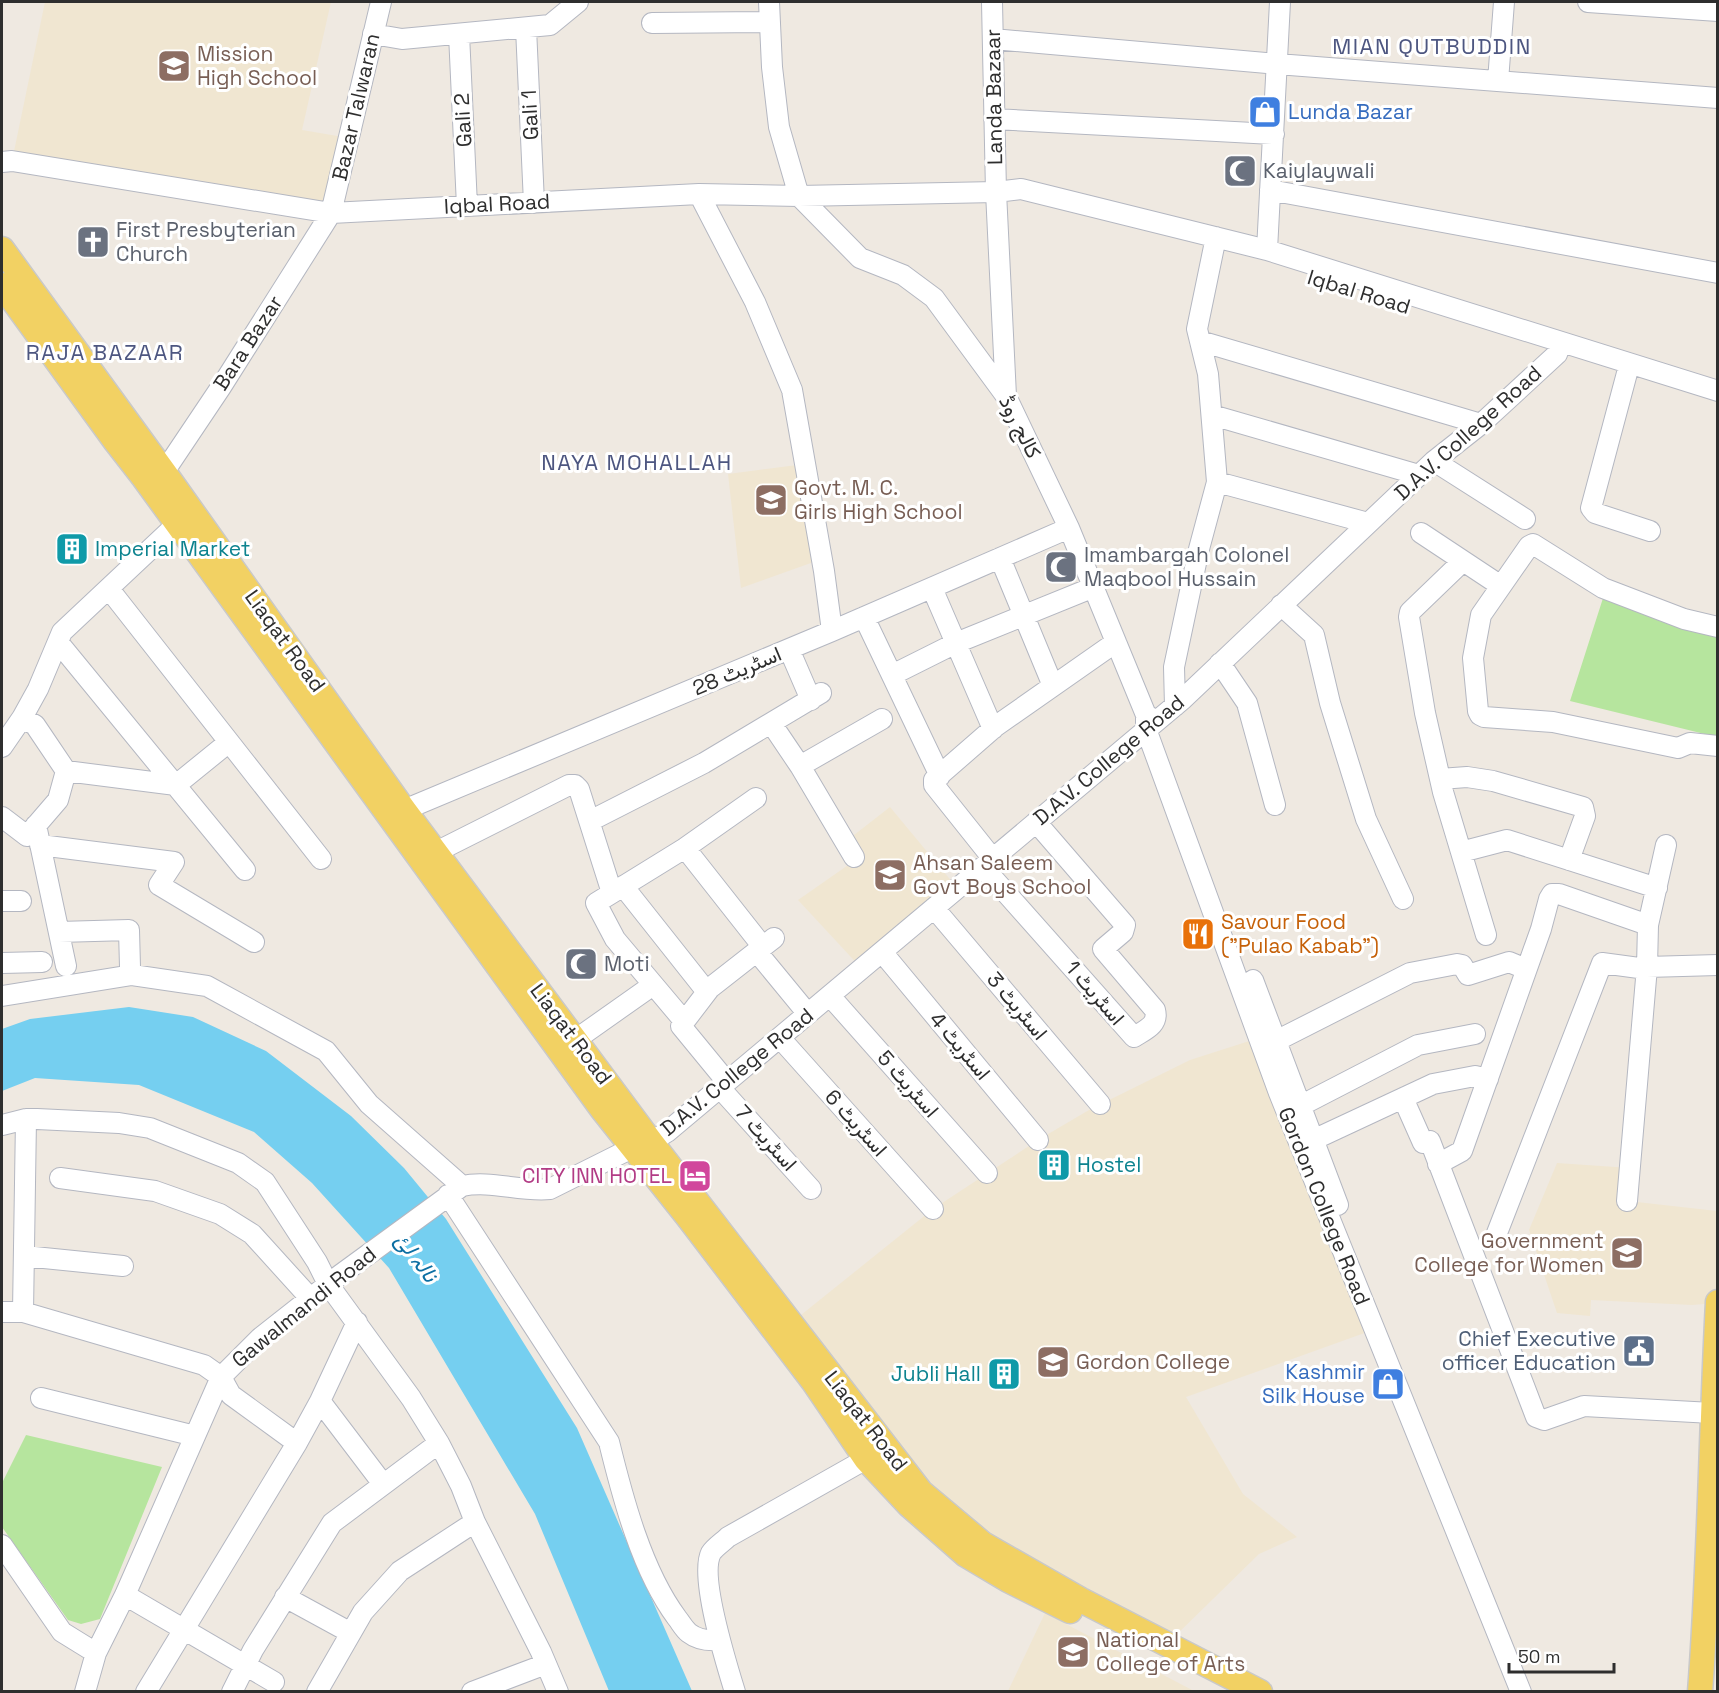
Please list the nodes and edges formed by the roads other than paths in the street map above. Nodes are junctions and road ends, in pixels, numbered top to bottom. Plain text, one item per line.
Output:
1 (381, 2) edge
2 (578, 2) edge
3 (769, 2) edge
4 (992, 2) edge
5 (1280, 2) edge
6 (1504, 2) edge
7 (1588, 2) edge
8 (1676, 4) edge
9 (1718, 11) edge
10 (770, 22) junction
11 (652, 23) dead end
12 (526, 27) junction
13 (373, 34) junction
14 (459, 34) junction
15 (993, 39) junction
16 (1277, 64) junction
17 (1498, 81) junction
18 (1718, 98) edge
19 (994, 120) junction
20 (1274, 134) junction
21 (2, 162) edge
22 (1270, 190) junction
23 (996, 192) junction
24 (699, 194) junction
25 (799, 196) junction
26 (534, 203) junction
27 (467, 206) junction
28 (331, 213) junction
29 (1215, 243) junction
30 (2, 249) edge
31 (1267, 250) junction
32 (1718, 273) edge
33 (2, 285) edge
34 (1200, 341) junction
35 (1559, 348) junction
36 (1627, 373) junction
37 (1718, 390) edge
38 (1006, 396) junction
39 (1718, 403) edge
40 (1212, 415) junction
41 (1481, 424) junction
42 (1434, 461) junction
43 (164, 472) junction
44 (1419, 475) junction
45 (1217, 482) junction
46 (1525, 519) dead end
47 (1368, 523) junction
48 (177, 524) junction
49 (1069, 528) junction
50 (1650, 531) dead end
51 (1421, 533) dead end
52 (1000, 558) junction
53 (1463, 561) junction
54 (1501, 586) junction
55 (1094, 587) junction
56 (932, 588) junction
57 (109, 589) junction
58 (1281, 605) junction
59 (1023, 616) junction
60 (864, 617) junction
61 (1718, 627) edge
62 (832, 631) junction
63 (58, 642) junction
64 (1116, 642) junction
65 (956, 643) junction
66 (789, 649) junction
67 (1220, 663) junction
68 (892, 675) junction
69 (1053, 686) junction
70 (1174, 706) junction
71 (22, 718) junction
72 (882, 719) dead end
73 (1150, 722) junction
74 (771, 723) junction
75 (993, 729) junction
76 (229, 742) junction
77 (1718, 746) edge
78 (2, 747) edge
79 (800, 766) junction
80 (66, 771) junction
81 (940, 776) junction
82 (1440, 780) junction
83 (176, 785) junction
84 (756, 798) dead end
85 (1275, 806) dead end
86 (404, 810) junction
87 (2, 817) edge
88 (590, 820) junction
89 (1036, 822) junction
90 (38, 835) junction
91 (1666, 845) dead end
92 (685, 848) junction
93 (436, 852) junction
94 (1461, 852) junction
95 (854, 857) dead end
96 (321, 859) dead end
97 (1569, 860) junction
98 (988, 863) junction
99 (245, 870) dead end
100 (1657, 888) junction
101 (618, 890) junction
102 (1403, 899) dead end
103 (934, 908) junction
104 (1648, 926) junction
105 (59, 932) junction
106 (1486, 935) dead end
107 (254, 942) dead end
108 (764, 946) junction
109 (882, 952) junction
110 (42, 962) dead end
111 (2, 963) edge
112 (1718, 965) edge
113 (66, 966) dead end
114 (130, 967) dead end
115 (1647, 967) junction
116 (1526, 969) junction
117 (653, 985) junction
118 (707, 992) junction
119 (2, 996) edge
120 (830, 996) junction
121 (808, 1014) junction
122 (684, 1022) junction
123 (1475, 1034) dead end
124 (780, 1038) junction
125 (575, 1040) junction
126 (1276, 1041) junction
127 (1488, 1079) junction
128 (723, 1085) junction
129 (1403, 1098) junction
130 (1100, 1104) dead end
131 (1300, 1106) junction
132 (26, 1119) junction
133 (2, 1125) edge
134 (1038, 1140) dead end
135 (1313, 1140) junction
136 (641, 1145) junction
137 (1438, 1164) junction
138 (987, 1173) dead end
139 (60, 1178) dead end
140 (811, 1189) dead end
141 (455, 1190) junction
142 (1627, 1201) dead end
143 (933, 1209) dead end
144 (1497, 1233) dead end
145 (24, 1256) junction
146 (123, 1266) dead end
147 (334, 1279) junction
148 (311, 1299) junction
149 (1718, 1302) edge
150 (2, 1312) edge
151 (23, 1312) junction
152 (357, 1322) junction
153 (221, 1377) junction
154 (41, 1398) dead end
155 (320, 1401) junction
156 (1712, 1413) junction
157 (195, 1436) junction
158 (297, 1443) junction
159 (439, 1443) junction
160 (866, 1459) junction
161 (383, 1484) junction
162 (475, 1522) junction
163 (2, 1545) edge
164 (125, 1594) junction
165 (285, 1597) junction
166 (186, 1629) junction
167 (351, 1633) junction
168 (719, 1640) junction
169 (96, 1653) junction
170 (546, 1664) junction
171 (245, 1667) junction
172 (274, 1682) dead end
173 (85, 1692) edge
174 (146, 1692) edge
175 (232, 1692) edge
176 (317, 1692) edge
177 (472, 1692) edge
178 (558, 1692) edge
179 (735, 1692) edge
180 (1224, 1692) edge
181 (1260, 1692) edge
182 (1521, 1692) edge
183 (1533, 1692) edge
184 (1700, 1692) edge

1 - 13 street, Bazar Talwaran
2 - 12 street
3 - 10 street
4 - 15 street, Landa Bazaar
5 - 16 street
6 - 17 street
7 - 8 street
8 - 9 street
10 - 11 street
10 - 25 street
12 - 14 street
12 - 26 street, Gali 1
13 - 14 street
13 - 28 street, Bazar Talwaran
14 - 27 street, Gali 2
15 - 16 street
15 - 19 street, Landa Bazaar
16 - 17 street
16 - 20 street
17 - 18 street
19 - 20 street
19 - 23 street, Landa Bazaar
20 - 22 street
21 - 28 street, Iqbal Road
22 - 31 street
22 - 32 street
23 - 25 street, Iqbal Road
23 - 29 street, Iqbal Road
23 - 38 street, Landa Bazaar
24 - 25 street, Iqbal Road
24 - 26 street, Iqbal Road
24 - 62 street
25 - 38 street, کالج روڈ
26 - 27 street, Iqbal Road
27 - 28 street, Iqbal Road
28 - 43 street, Bara Bazar
29 - 31 street, Iqbal Road
29 - 34 street
29 - 35 street, Iqbal Road
30 - 43 main road, Liaqat Road
31 - 35 street, Iqbal Road
33 - 48 main road, Liaqat Road
34 - 40 street
34 - 41 street
35 - 36 street, Iqbal Road
35 - 37 street, Iqbal Road
35 - 41 street, D.A.V. College Road
36 - 39 street, Iqbal Road
36 - 50 street
38 - 49 street, کالج روڈ
40 - 44 street
40 - 45 street
41 - 42 street, D.A.V. College Road
42 - 44 street, D.A.V. College Road
42 - 46 street
43 - 86 main road, Liaqat Road
44 - 47 street, D.A.V. College Road
45 - 47 street
45 - 70 street
47 - 58 street, D.A.V. College Road
48 - 57 street
48 - 136 main road, Liaqat Road
49 - 52 street, اسٹریٹ 28
49 - 55 street, کالج روڈ
51 - 53 street
52 - 56 street, اسٹریٹ 28
52 - 59 street
53 - 54 street
53 - 82 street
54 - 61 street
54 - 77 street
55 - 59 street
55 - 64 street, کالج روڈ
56 - 60 street, اسٹریٹ 28
56 - 65 street
57 - 63 street
57 - 76 street
58 - 67 street, D.A.V. College Road
58 - 102 street
59 - 65 street
59 - 69 street
60 - 62 street, اسٹریٹ 28
60 - 68 street
62 - 66 street, اسٹریٹ 28
63 - 71 street
63 - 83 street
64 - 69 street
64 - 73 street, کالج روڈ
65 - 68 street
65 - 75 street
66 - 74 street
66 - 86 street, اسٹریٹ 28
67 - 70 street, D.A.V. College Road
67 - 85 street
68 - 81 street
69 - 75 street
70 - 73 street, D.A.V. College Road
71 - 78 street
71 - 80 street
72 - 79 street
73 - 89 street, D.A.V. College Road
73 - 126 street, Gordon College Road
73 - 182 street, Gordon College Road
74 - 79 street
74 - 88 street
75 - 81 street
76 - 83 street
76 - 96 street
79 - 95 street
80 - 83 street
80 - 90 street
81 - 98 street
82 - 94 street
82 - 97 street
83 - 99 street
84 - 92 street
86 - 93 main road, Liaqat Road
87 - 90 street
88 - 93 street
88 - 101 street
89 - 98 street, D.A.V. College Road
89 - 98 street, اسٹریٹ 1
90 - 105 street
90 - 107 street
91 - 100 street
92 - 101 street
92 - 108 street
93 - 125 main road, Liaqat Road
94 - 97 street
94 - 106 street
97 - 100 street
98 - 103 street, D.A.V. College Road
100 - 104 street
101 - 117 street
101 - 118 street
103 - 109 street, D.A.V. College Road
103 - 130 street, اسٹریٹ 3
104 - 115 street
104 - 116 street
105 - 113 street
105 - 114 street
108 - 118 street
108 - 121 street
109 - 120 street, D.A.V. College Road
109 - 134 street, اسٹریٹ 4
110 - 111 street
112 - 115 street
115 - 142 street
115 - 144 street
116 - 126 street
116 - 127 street
117 - 122 street
117 - 125 street
118 - 122 street
119 - 141 street
120 - 121 street, D.A.V. College Road
120 - 138 street, اسٹریٹ 5
121 - 124 street, D.A.V. College Road
122 - 128 street, اسٹریٹ 7
123 - 131 street
124 - 128 street, D.A.V. College Road
124 - 143 street, اسٹریٹ 6
125 - 136 main road, Liaqat Road
126 - 131 street, Gordon College Road
127 - 129 street
127 - 137 street
128 - 136 street, D.A.V. College Road
128 - 140 street, اسٹریٹ 7
129 - 135 street
129 - 137 street
131 - 135 street, Gordon College Road
132 - 133 street
132 - 145 street
132 - 147 street
135 - 183 street, Gordon College Road
136 - 141 street
136 - 160 main road, Liaqat Road
136 - 181 main road, Liaqat Road
137 - 156 street
139 - 148 street
141 - 147 street, Gawalmandi Road
141 - 168 street
145 - 146 street
145 - 151 street
147 - 148 street, Gawalmandi Road
147 - 152 street
148 - 153 street, Gawalmandi Road
149 - 156 main road
150 - 151 street
151 - 153 street
152 - 155 street
152 - 159 street
153 - 157 street, Gawalmandi Road
153 - 158 street
154 - 157 street
155 - 158 street
155 - 161 street
156 - 184 main road
157 - 164 street, Gawalmandi Road
158 - 166 street
159 - 161 street
159 - 162 street
160 - 168 street
160 - 180 main road, Liaqat Road
161 - 165 street
162 - 167 street
162 - 170 street
163 - 169 street
164 - 166 street
164 - 169 street, Gawalmandi Road
165 - 167 street
165 - 171 street
166 - 171 street
166 - 174 street
167 - 176 street
168 - 179 street
169 - 173 street, Gawalmandi Road
170 - 177 street
170 - 178 street
171 - 172 street
171 - 175 street

